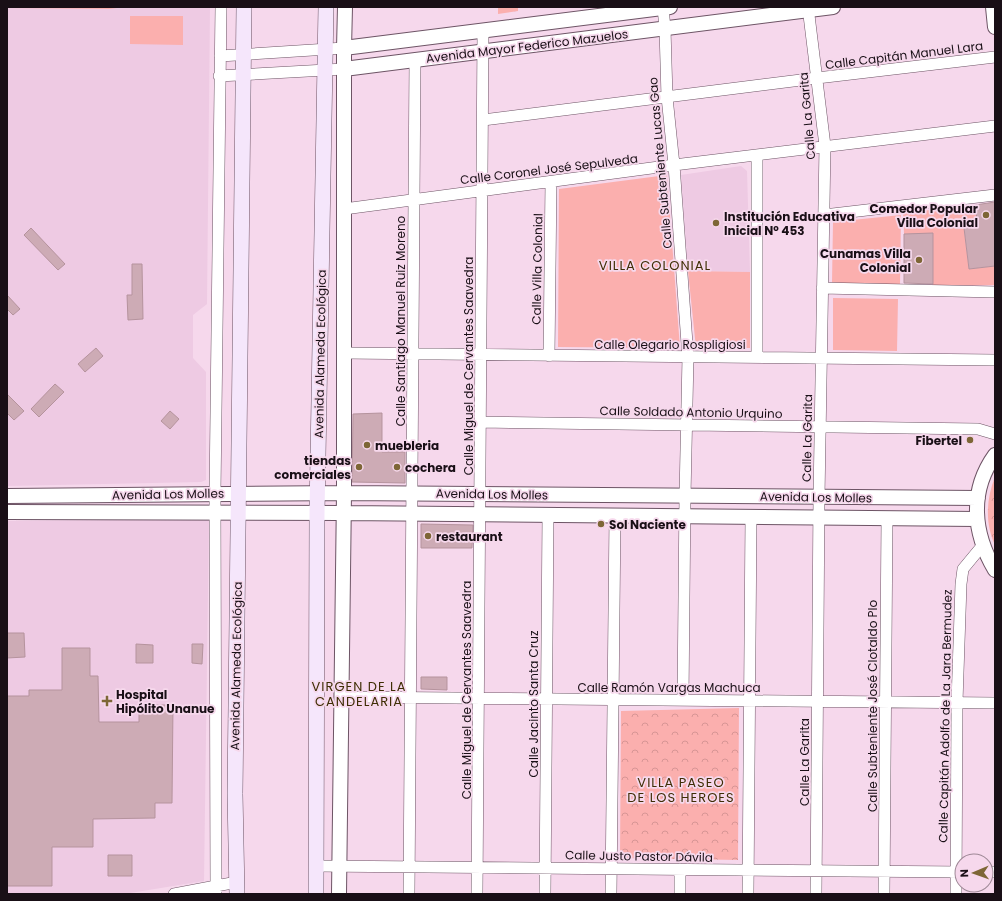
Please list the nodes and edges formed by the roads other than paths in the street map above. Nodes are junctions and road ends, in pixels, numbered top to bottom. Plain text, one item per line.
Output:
1 (221, 7) edge
2 (244, 7) edge
3 (326, 7) edge
4 (345, 7) edge
5 (665, 7) edge
6 (833, 7) edge
7 (992, 7) edge
8 (808, 9) edge
9 (995, 27) edge
10 (665, 29) junction
11 (483, 31) junction
12 (344, 48) junction
13 (325, 50) junction
14 (483, 52) junction
15 (244, 55) junction
16 (220, 56) junction
17 (995, 57) edge
18 (415, 60) junction
19 (344, 69) junction
20 (325, 70) junction
21 (243, 75) junction
22 (219, 76) junction
23 (817, 78) junction
24 (667, 97) junction
25 (482, 120) junction
26 (995, 126) edge
27 (825, 146) junction
28 (757, 155) junction
29 (674, 165) junction
30 (551, 182) junction
31 (482, 190) junction
32 (995, 195) edge
33 (414, 199) junction
34 (344, 209) junction
35 (824, 215) junction
36 (822, 288) junction
37 (995, 292) edge
38 (344, 353) junction
39 (413, 354) junction
40 (482, 355) junction
41 (549, 356) junction
42 (688, 357) junction
43 (757, 357) junction
44 (821, 358) junction
45 (995, 360) edge
46 (481, 422) junction
47 (687, 425) junction
48 (820, 427) junction
49 (995, 434) edge
50 (995, 455) edge
51 (344, 492) junction
52 (318, 493) junction
53 (412, 493) junction
54 (215, 494) junction
55 (238, 494) junction
56 (481, 494) junction
57 (7, 496) edge
58 (685, 496) junction
59 (819, 497) junction
60 (978, 498) junction
61 (7, 512) edge
62 (216, 513) junction
63 (238, 513) junction
64 (317, 513) junction
65 (344, 513) junction
66 (412, 514) junction
67 (481, 514) junction
68 (548, 515) junction
69 (615, 516) junction
70 (684, 516) junction
71 (751, 517) junction
72 (819, 518) junction
73 (887, 519) junction
74 (977, 520) junction
75 (982, 546) junction
76 (995, 570) edge
77 (342, 697) junction
78 (411, 698) junction
79 (479, 698) junction
80 (546, 699) junction
81 (613, 699) junction
82 (683, 700) junction
83 (750, 700) junction
84 (817, 701) junction
85 (885, 702) junction
86 (957, 702) junction
87 (995, 703) edge
88 (959, 853) edge
89 (316, 866) junction
90 (339, 866) junction
91 (409, 867) junction
92 (478, 868) junction
93 (545, 868) junction
94 (612, 869) junction
95 (680, 869) junction
96 (748, 870) junction
97 (816, 870) junction
98 (884, 871) junction
99 (954, 872) edge
100 (237, 888) edge
101 (216, 890) edge
102 (174, 894) edge
103 (316, 894) edge
104 (339, 894) edge
105 (409, 894) edge
106 (478, 894) edge
107 (545, 894) edge
108 (612, 894) edge
109 (680, 894) edge
110 (748, 894) edge
111 (816, 894) edge
112 (884, 894) edge

1 - 16 street, Avenida Alameda Ecológica
2 - 15 main road, Avenida Alameda Ecológica
3 - 13 main road, Avenida Alameda Ecológica
4 - 12 street, Avenida Alameda Ecológica
5 - 10 street, Calle Subteniente Lucas Gao
5 - 11 street, Avenida Mayor Federico Mazuelos
6 - 8 street, Avenida Mayor Federico Mazuelos
7 - 9 street
8 - 10 street, Avenida Mayor Federico Mazuelos
8 - 23 street, Calle La Garita
10 - 14 street, Avenida Mayor Federico Mazuelos
10 - 24 street, Calle Subteniente Lucas Gao
11 - 12 street, Avenida Mayor Federico Mazuelos
11 - 14 street, Calle Miguel de Cervantes Saavedra
12 - 13 street, Avenida Mayor Federico Mazuelos
12 - 19 street, Avenida Alameda Ecológica
13 - 15 street, Avenida Mayor Federico Mazuelos
13 - 20 main road, Avenida Alameda Ecológica
14 - 18 street, Avenida Mayor Federico Mazuelos
14 - 25 street, Calle Miguel de Cervantes Saavedra
15 - 16 street, Avenida Mayor Federico Mazuelos
15 - 21 main road, Avenida Alameda Ecológica
16 - 22 street, Avenida Alameda Ecológica
17 - 23 street, Calle Capitán Manuel Lara
18 - 19 street, Avenida Mayor Federico Mazuelos
18 - 33 street, Calle Santiago Manuel Ruiz Moreno
19 - 20 street, Avenida Mayor Federico Mazuelos
19 - 34 street, Avenida Alameda Ecológica
20 - 21 street, Avenida Mayor Federico Mazuelos
20 - 52 main road, Avenida Alameda Ecológica
21 - 22 street, Avenida Mayor Federico Mazuelos
21 - 55 main road, Avenida Alameda Ecológica
22 - 54 street, Avenida Alameda Ecológica
23 - 24 street, Calle Capitán Manuel Lara
23 - 27 street, Calle La Garita
24 - 25 street, Calle Capitán Manuel Lara
24 - 29 street, Calle Subteniente Lucas Gao
25 - 31 street, Calle Miguel de Cervantes Saavedra
26 - 27 street, Calle Coronel José Sepulveda
27 - 28 street, Calle Coronel José Sepulveda
27 - 35 street, Calle La Garita
28 - 29 street, Calle Coronel José Sepulveda
28 - 43 street
29 - 30 street, Calle Coronel José Sepulveda
29 - 42 street, Calle Subteniente Lucas Gao
30 - 31 street, Calle Coronel José Sepulveda
30 - 41 street, Calle Villa Colonial
31 - 33 street, Calle Coronel José Sepulveda
31 - 40 street, Calle Miguel de Cervantes Saavedra
32 - 35 street
33 - 34 street, Calle Coronel José Sepulveda
33 - 39 street, Calle Santiago Manuel Ruiz Moreno
34 - 38 street, Avenida Alameda Ecológica
35 - 36 street, Calle La Garita
36 - 37 street
36 - 44 street, Calle La Garita
38 - 39 street, Calle Olegario Rospligiosi
38 - 51 street, Avenida Alameda Ecológica
39 - 40 street, Calle Olegario Rospligiosi
39 - 53 street, Calle Santiago Manuel Ruiz Moreno
40 - 41 street, Calle Olegario Rospligiosi
40 - 46 street, Calle Miguel de Cervantes Saavedra
41 - 42 street, Calle Olegario Rospligiosi
42 - 43 street, Calle Olegario Rospligiosi
42 - 47 street, Calle Subteniente Lucas Gao
43 - 44 street, Calle Olegario Rospligiosi
44 - 45 street, Calle Olegario Rospligiosi
44 - 48 street, Calle La Garita
46 - 47 street, Calle Soldado Antonio Urquino
46 - 56 street, Calle Miguel de Cervantes Saavedra
47 - 48 street, Calle Soldado Antonio Urquino
47 - 58 street, Calle Subteniente Lucas Gao
48 - 49 street, Calle Soldado Antonio Urquino
48 - 59 street, Calle La Garita
50 - 60 street
51 - 52 street, Avenida Los Molles
51 - 53 street, Avenida Los Molles
51 - 65 street, Avenida Alameda Ecológica
52 - 55 street, Avenida Los Molles
52 - 64 main road, Avenida Alameda Ecológica
53 - 56 street, Avenida Los Molles
53 - 66 street, Calle Santiago Manuel Ruiz Moreno
54 - 55 street, Avenida Los Molles
54 - 57 street, Avenida Los Molles
54 - 62 street, Avenida Alameda Ecológica
55 - 63 main road, Avenida Alameda Ecológica
56 - 58 street, Avenida Los Molles
56 - 67 street, Calle Miguel de Cervantes Saavedra
58 - 59 street, Avenida Los Molles
58 - 70 street, Calle Subteniente Lucas Gao
59 - 60 street, Avenida Los Molles
59 - 72 street, Calle La Garita
60 - 74 street
61 - 62 street, Avenida Los Molles
62 - 63 street, Avenida Los Molles
62 - 101 street, Avenida Alameda Ecológica
63 - 64 street, Avenida Los Molles
63 - 100 main road, Avenida Alameda Ecológica
64 - 65 street, Avenida Los Molles
64 - 89 main road, Avenida Alameda Ecológica
65 - 66 street, Avenida Los Molles
65 - 77 street, Avenida Alameda Ecológica
66 - 67 street, Avenida Los Molles
66 - 78 street, Calle Santiago Manuel Ruiz Moreno
67 - 68 street, Avenida Los Molles
67 - 79 street, Calle Miguel de Cervantes Saavedra
68 - 69 street, Avenida Los Molles
68 - 80 street, Calle Jacinto Santa Cruz
69 - 70 street, Avenida Los Molles
69 - 81 street
70 - 71 street, Avenida Los Molles
70 - 82 street, Calle Subteniente Lucas Gao
71 - 72 street, Avenida Los Molles
71 - 83 street
72 - 73 street, Avenida Los Molles
72 - 84 street, Calle La Garita
73 - 74 street, Avenida Los Molles
73 - 85 street, Calle Subteniente José Clotaldo Plo
74 - 75 street
75 - 76 street
75 - 86 street, Calle Capitán Adolfo de La Jara Bermudez
77 - 78 street, Calle Ramón Vargas Machuca
77 - 90 street, Avenida Alameda Ecológica
78 - 79 street, Calle Ramón Vargas Machuca
78 - 91 street, Calle Santiago Manuel Ruiz Moreno
79 - 80 street, Calle Ramón Vargas Machuca
79 - 92 street, Calle Miguel de Cervantes Saavedra
80 - 81 street, Calle Ramón Vargas Machuca
80 - 93 street, Calle Jacinto Santa Cruz
81 - 82 street, Calle Ramón Vargas Machuca
81 - 94 street
82 - 83 street, Calle Ramón Vargas Machuca
83 - 84 street, Calle Ramón Vargas Machuca
83 - 96 street
84 - 85 street, Calle Ramón Vargas Machuca
84 - 97 street, Calle La Garita
85 - 86 street, Calle Ramón Vargas Machuca
85 - 98 street, Calle Subteniente José Clotaldo Plo
86 - 87 street, Calle Ramón Vargas Machuca
86 - 88 street, Calle Capitán Adolfo de La Jara Bermudez
89 - 90 street, Calle Justo Pastor Dávila
89 - 103 main road, Avenida Alameda Ecológica
90 - 91 street, Calle Justo Pastor Dávila
90 - 104 street, Avenida Alameda Ecológica
91 - 92 street, Calle Justo Pastor Dávila
91 - 105 street, Calle Santiago Manuel Ruiz Moreno
92 - 93 street, Calle Justo Pastor Dávila
92 - 106 street, Calle Miguel de Cervantes Saavedra
93 - 94 street, Calle Justo Pastor Dávila
93 - 107 street, Calle Jacinto Santa Cruz
94 - 95 street, Calle Justo Pastor Dávila
94 - 108 street
95 - 96 street, Calle Justo Pastor Dávila
95 - 109 street
96 - 97 street, Calle Justo Pastor Dávila
96 - 110 street
97 - 98 street, Calle Justo Pastor Dávila
97 - 111 street, Calle La Garita
98 - 99 street, Calle Justo Pastor Dávila
98 - 112 street, Calle Subteniente José Clotaldo Plo
100 - 101 street
101 - 102 street

